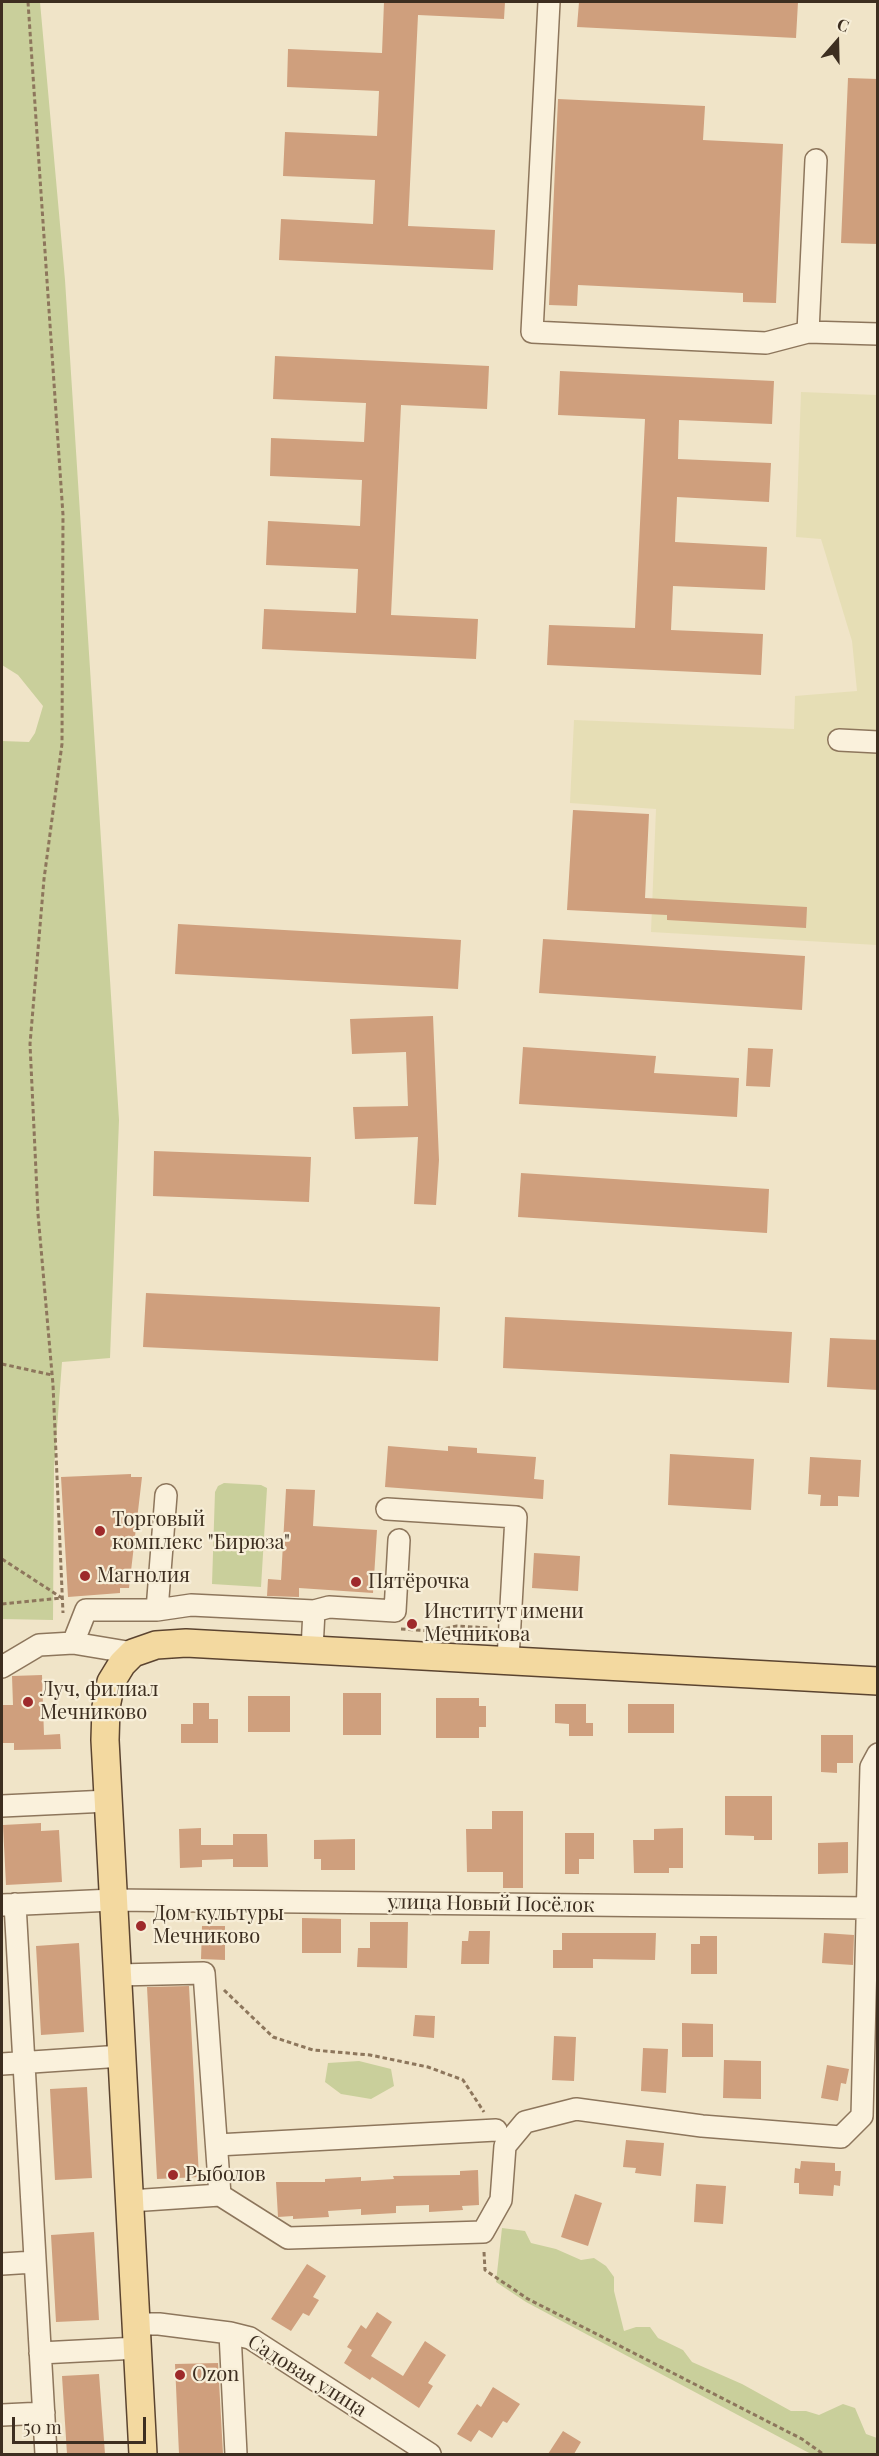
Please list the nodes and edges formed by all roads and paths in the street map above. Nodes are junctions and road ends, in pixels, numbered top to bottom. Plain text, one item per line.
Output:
1 (28, 2) edge
2 (549, 2) edge
3 (816, 160) dead end
4 (808, 332) junction
5 (878, 334) edge
6 (839, 740) dead end
7 (878, 742) edge
8 (2, 1364) edge
9 (52, 1375) junction
10 (166, 1495) dead end
11 (387, 1509) dead end
12 (399, 1540) dead end
13 (2, 1559) edge
14 (62, 1598) junction
15 (2, 1604) edge
16 (157, 1610) junction
17 (314, 1611) junction
18 (392, 1629) dead end
19 (510, 1629) junction
20 (76, 1635) junction
21 (312, 1649) junction
22 (133, 1653) junction
23 (508, 1659) junction
24 (2, 1667) edge
25 (878, 1681) edge
26 (878, 1754) edge
27 (108, 1801) junction
28 (2, 1806) edge
29 (113, 1900) junction
30 (8, 1904) edge
31 (870, 1908) junction
32 (204, 1973) junction
33 (118, 1975) junction
34 (122, 2056) junction
35 (24, 2063) junction
36 (2, 2064) edge
37 (496, 2130) joint
38 (217, 2145) junction
39 (220, 2195) junction
40 (130, 2200) junction
41 (483, 2232) junction
42 (34, 2262) junction
43 (2, 2264) edge
44 (230, 2333) junction
45 (137, 2336) junction
46 (40, 2353) junction
47 (44, 2413) junction
48 (2, 2415) edge
49 (46, 2454) edge
50 (144, 2454) edge
51 (236, 2454) edge
52 (430, 2454) edge
53 (823, 2454) edge

1 - 9 path
2 - 4 street
3 - 4 street
4 - 5 street
6 - 7 street
8 - 9 path
9 - 14 path
10 - 16 street
11 - 19 street
12 - 17 street
13 - 14 path
14 - 15 path
14 - 20 path
16 - 17 street
16 - 20 street
17 - 21 street
18 - 19 path
19 - 23 street
20 - 22 street
20 - 24 street
21 - 22 main road
21 - 23 main road
22 - 27 main road
23 - 25 main road
26 - 31 street
27 - 28 street
27 - 29 main road
29 - 30 street, улица Новый Посёлок
29 - 31 street, улица Новый Посёлок
29 - 33 main road
30 - 35 street
31 - 41 street
32 - 33 street
32 - 37 path
32 - 38 street
33 - 34 main road
34 - 35 street
34 - 40 main road
35 - 36 street
35 - 42 street
37 - 38 street
38 - 39 street
39 - 40 street
39 - 41 street
40 - 45 main road
41 - 53 path
42 - 43 street
42 - 46 street
44 - 45 street, Садовая улица
44 - 51 street
44 - 52 street, Садовая улица
45 - 46 street, Садовая улица
45 - 50 main road
46 - 47 street
47 - 48 street
47 - 49 street

